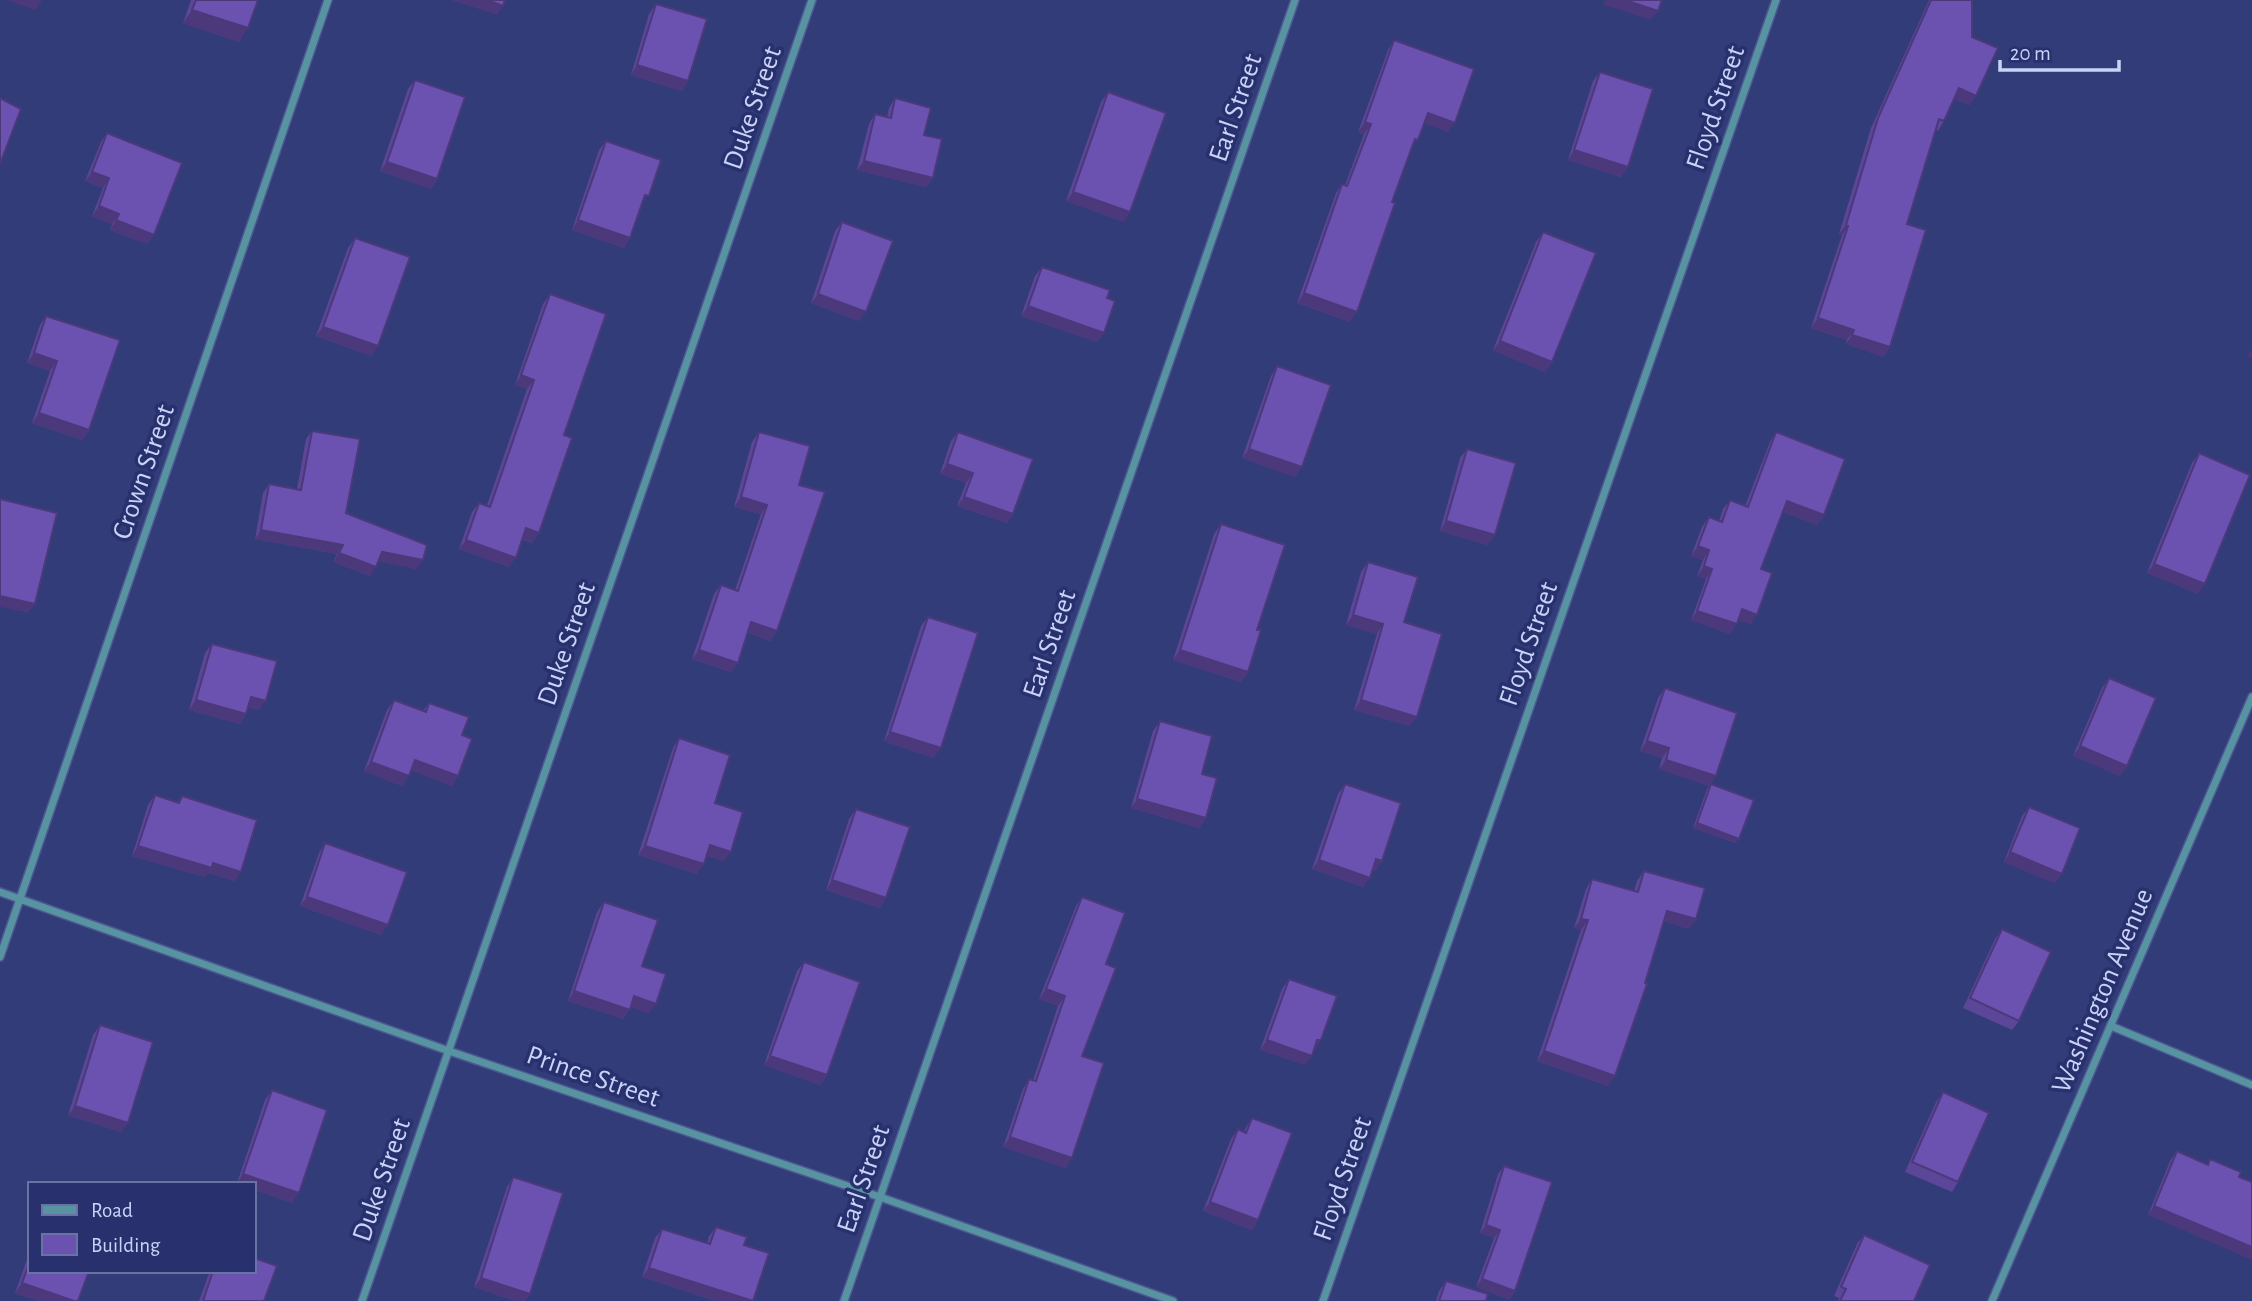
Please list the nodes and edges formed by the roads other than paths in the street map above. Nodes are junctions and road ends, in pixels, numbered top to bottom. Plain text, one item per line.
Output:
1 (328, 0) edge
2 (812, 0) edge
3 (1295, 0) edge
4 (1776, 0) edge
5 (2252, 698) edge
6 (0, 892) edge
7 (20, 899) junction
8 (0, 957) edge
9 (2111, 1026) junction
10 (449, 1051) junction
11 (2252, 1085) edge
12 (880, 1197) junction
13 (362, 1301) edge
14 (844, 1301) edge
15 (1173, 1301) edge
16 (1322, 1301) edge
17 (1992, 1301) edge

1 - 7 street, Crown Street
2 - 10 street, Duke Street
3 - 12 street, Earl Street
4 - 16 street, Floyd Street
5 - 9 street, Washington Avenue
6 - 7 street, Prince Street
7 - 8 street, Crown Street
7 - 10 street, Prince Street
9 - 11 street
9 - 17 street, Washington Avenue
10 - 12 street, Prince Street
10 - 13 street, Duke Street
12 - 14 street, Earl Street
12 - 15 street, Prince Street

